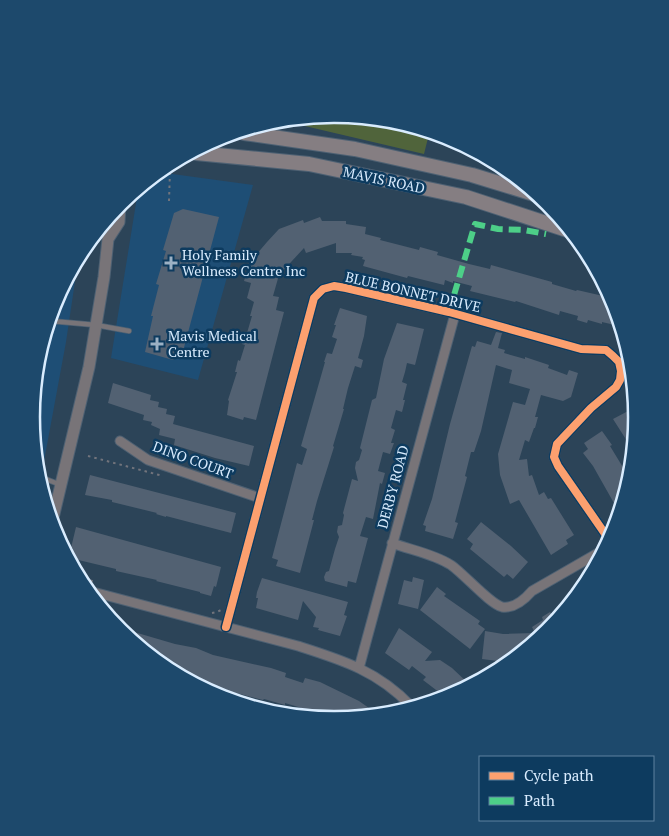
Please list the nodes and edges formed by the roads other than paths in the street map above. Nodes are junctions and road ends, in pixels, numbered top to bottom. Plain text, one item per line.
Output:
1 (256, 135) edge
2 (204, 154) edge
3 (521, 190) edge
4 (119, 217) edge
5 (559, 227) edge
6 (106, 234) edge
7 (455, 314) junction
8 (56, 322) edge
9 (96, 325) junction
10 (129, 331) dead end
11 (120, 441) dead end
12 (47, 480) edge
13 (61, 485) junction
14 (260, 498) junction
15 (55, 510) edge
16 (605, 534) edge
17 (392, 543) junction
18 (596, 554) edge
19 (98, 593) edge
20 (226, 627) junction
21 (359, 668) junction
22 (408, 703) edge

1 - 3 main road, MAVIS ROAD
2 - 5 main road, MAVIS ROAD
4 - 6 street
6 - 9 street
7 - 14 street, BLUE BONNET DRIVE
7 - 16 street, BLUE BONNET DRIVE
7 - 17 street, DERBY ROAD
8 - 9 lane
9 - 10 lane
9 - 13 street
11 - 14 street, DINO COURT
12 - 13 lane
13 - 15 street
14 - 20 street, BLUE BONNET DRIVE
17 - 18 street
17 - 21 street, DERBY ROAD
19 - 20 street
20 - 21 street
21 - 22 street

